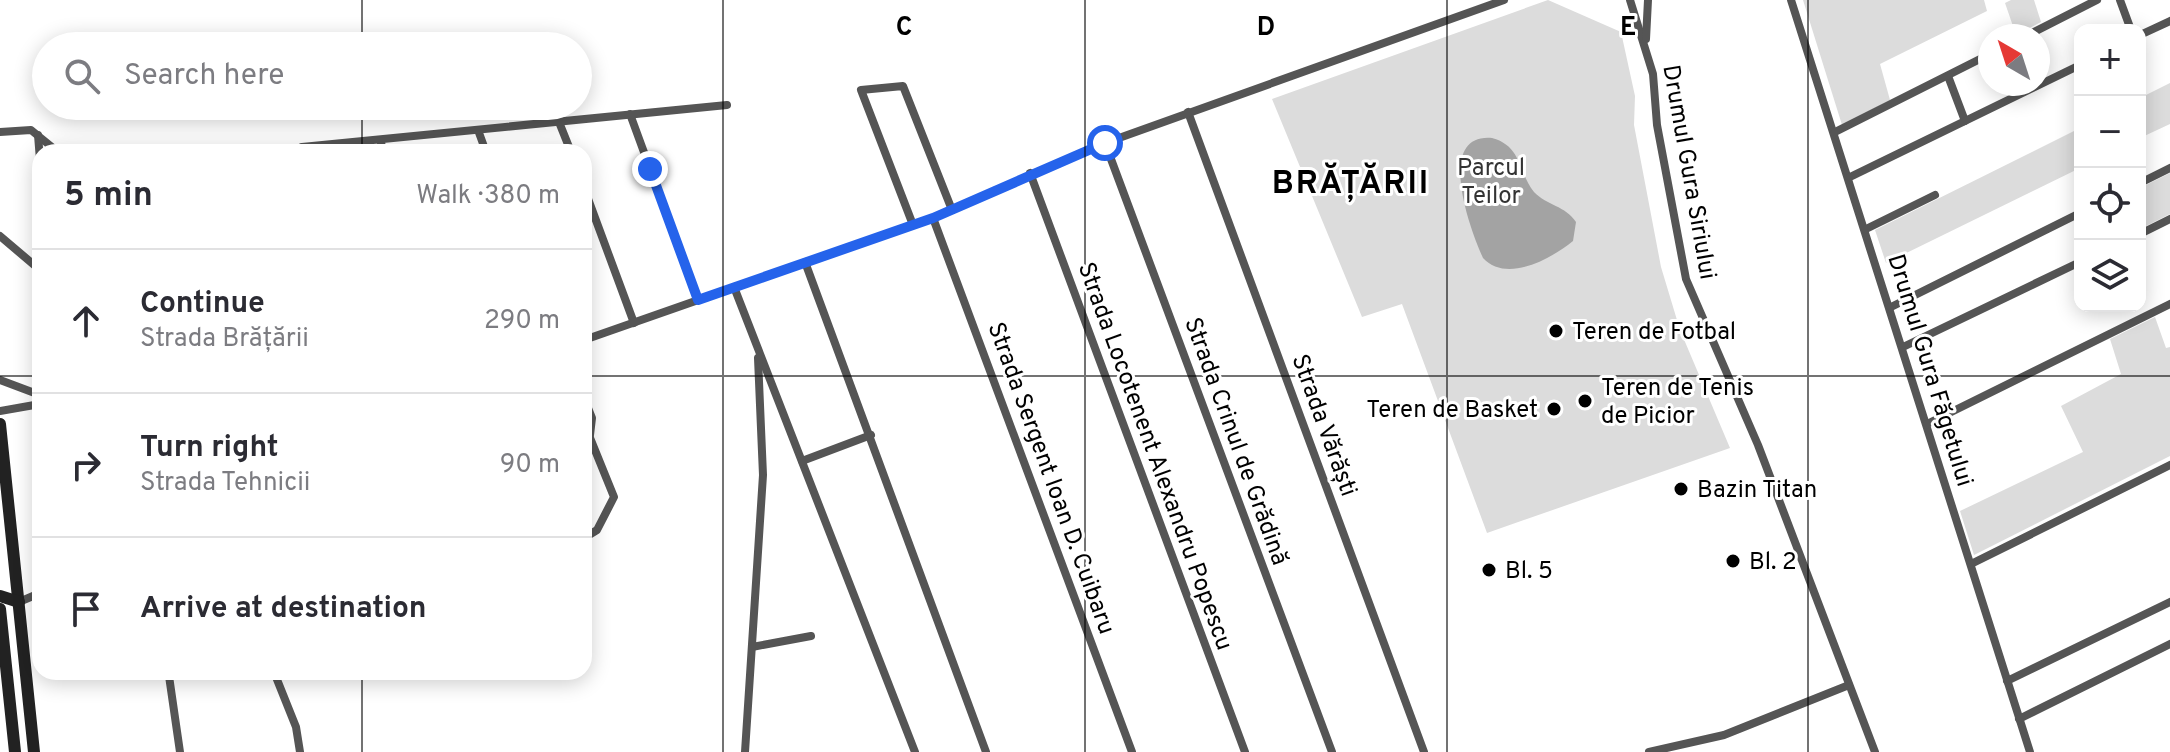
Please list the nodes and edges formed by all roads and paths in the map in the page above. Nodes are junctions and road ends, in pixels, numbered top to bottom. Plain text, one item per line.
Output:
1 (1504, 0) edge
2 (1630, 0) edge
3 (1648, 0) edge
4 (1791, 0) edge
5 (2097, 0) edge
6 (2120, 0) edge
7 (2170, 21) edge
8 (2050, 24) edge
9 (2129, 24) edge
10 (2146, 32) edge
11 (1646, 44) junction
12 (1978, 60) edge
13 (2074, 67) edge
14 (1948, 76) junction
15 (2050, 76) edge
16 (2010, 96) edge
17 (727, 105) dead end
18 (1188, 112) junction
19 (630, 114) junction
20 (592, 118) edge
21 (577, 120) edge
22 (1965, 121) junction
23 (559, 122) junction
24 (478, 130) junction
25 (0, 132) edge
26 (1835, 132) junction
27 (38, 134) junction
28 (380, 140) junction
29 (1105, 143) junction
30 (39, 144) edge
31 (49, 144) edge
32 (335, 144) edge
33 (381, 144) edge
34 (483, 144) edge
35 (568, 144) edge
36 (2170, 168) edge
37 (1030, 173) junction
38 (1850, 177) junction
39 (2146, 180) edge
40 (1935, 195) dead end
41 (592, 210) edge
42 (952, 210) junction
43 (2074, 216) edge
44 (933, 218) junction
45 (2170, 219) edge
46 (913, 225) junction
47 (1866, 229) junction
48 (2146, 231) edge
49 (0, 236) edge
50 (805, 262) junction
51 (32, 263) edge
52 (2074, 265) edge
53 (734, 287) junction
54 (698, 300) junction
55 (2170, 304) edge
56 (1891, 307) junction
57 (634, 323) junction
58 (592, 337) edge
59 (1903, 347) junction
60 (757, 349) junction
61 (0, 380) edge
62 (32, 392) edge
63 (32, 405) edge
64 (0, 411) edge
65 (0, 424) edge
66 (1927, 424) junction
67 (871, 435) junction
68 (592, 441) edge
69 (802, 461) junction
70 (2170, 465) edge
71 (592, 533) edge
72 (1971, 564) junction
73 (0, 596) edge
74 (32, 596) edge
75 (19, 602) junction
76 (2170, 602) edge
77 (0, 610) edge
78 (811, 636) dead end
79 (2170, 644) edge
80 (752, 647) junction
81 (174, 680) edge
82 (277, 680) edge
83 (2007, 681) junction
84 (1849, 685) junction
85 (2019, 719) junction
86 (15, 752) edge
87 (34, 752) edge
88 (180, 752) edge
89 (300, 752) edge
90 (745, 752) edge
91 (915, 752) edge
92 (986, 752) edge
93 (1132, 752) edge
94 (1245, 752) edge
95 (1332, 752) edge
96 (1424, 752) edge
97 (1649, 752) edge
98 (1875, 752) edge
99 (2030, 752) edge

1 - 18 street
2 - 11 street, Drumul Gura Siriului
3 - 11 street, Drumul Gura Siriului
4 - 26 street, Drumul Gura Făgetului
5 - 8 street
6 - 9 street
7 - 10 street
11 - 84 street, Drumul Gura Siriului
12 - 14 street
13 - 15 street
14 - 22 street
14 - 26 street
16 - 22 street
17 - 19 street
18 - 29 street
18 - 96 street, Strada Vărăști
19 - 20 street
19 - 54 street
21 - 23 street
22 - 38 street
23 - 24 street
23 - 35 street
24 - 28 street
24 - 34 street
25 - 27 street
26 - 38 street, Drumul Gura Făgetului
27 - 30 street
27 - 31 street
28 - 32 street
28 - 33 street
29 - 37 street
29 - 95 street, Strada Crinul de Grădină
36 - 39 street
37 - 42 street
37 - 94 street, Strada Locotenent Alexandru Popescu
38 - 47 street, Drumul Gura Făgetului
40 - 47 street
41 - 57 street
42 - 44 street
42 - 46 street
43 - 56 street
44 - 46 street
44 - 93 street, Strada Sergent Ioan D. Cuibaru
45 - 48 street
46 - 50 street
47 - 56 street, Drumul Gura Făgetului
49 - 51 street
50 - 53 street
50 - 67 street
52 - 59 street
53 - 54 street
53 - 60 street
54 - 57 street
55 - 66 street
56 - 59 street, Drumul Gura Făgetului
57 - 58 street
59 - 66 street, Drumul Gura Făgetului
60 - 69 street
60 - 80 street
61 - 62 street
63 - 64 street
65 - 75 main road
66 - 72 street, Drumul Gura Făgetului
67 - 69 street
67 - 92 street
68 - 71 street
69 - 91 street
70 - 72 street
72 - 83 street, Drumul Gura Făgetului
73 - 75 main road
74 - 75 street
75 - 77 main road
75 - 87 main road
76 - 83 street
77 - 86 main road
78 - 80 street
79 - 85 street
80 - 90 street
81 - 88 street
82 - 89 street
83 - 85 street, Drumul Gura Făgetului
84 - 97 street
84 - 98 street, Drumul Gura Siriului
85 - 99 street, Drumul Gura Făgetului

